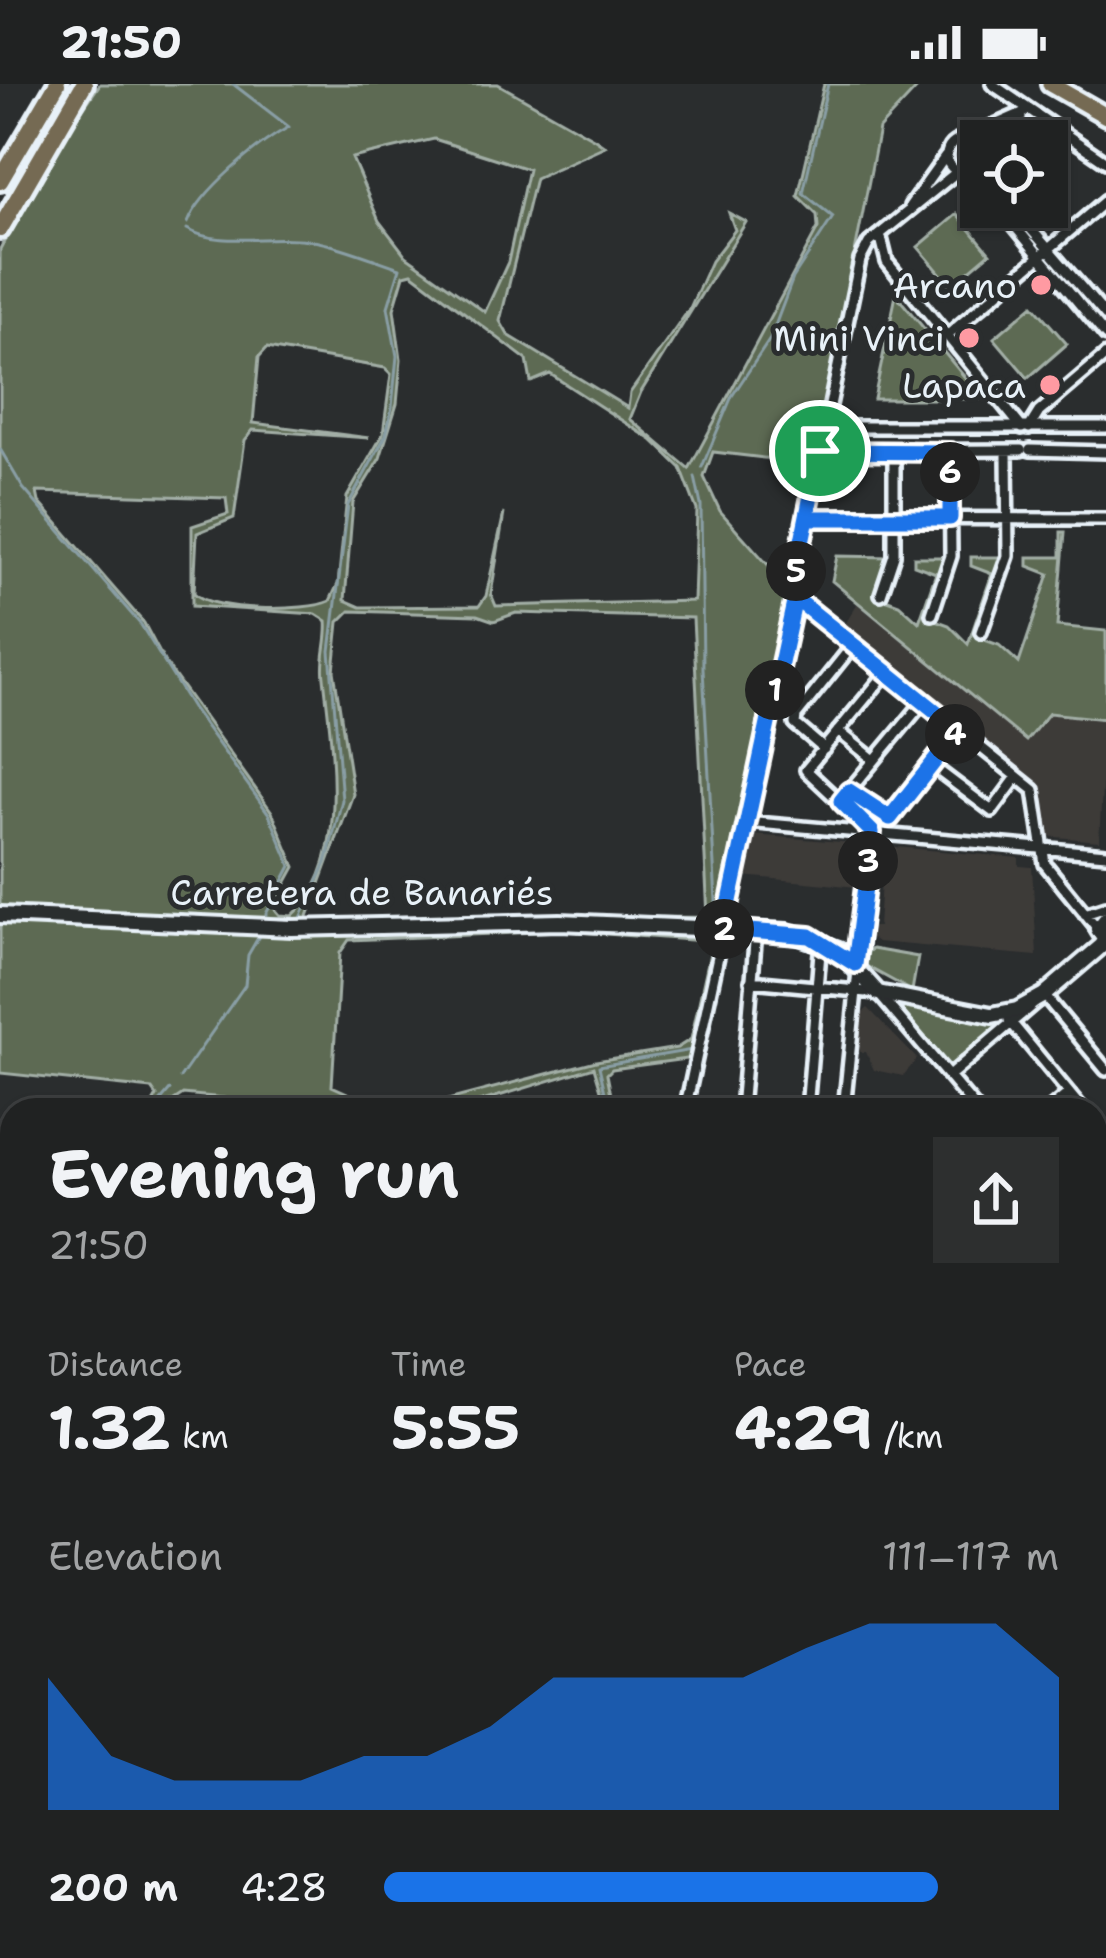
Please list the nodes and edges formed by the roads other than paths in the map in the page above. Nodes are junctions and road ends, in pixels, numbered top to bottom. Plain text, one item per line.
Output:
1 (57, 84) edge
2 (84, 84) edge
3 (992, 84) edge
4 (1050, 84) edge
5 (1029, 110) junction
6 (1106, 116) edge
7 (1006, 120) edge
8 (1018, 120) edge
9 (960, 141) edge
10 (947, 154) junction
11 (1106, 162) edge
12 (960, 170) edge
13 (960, 173) edge
14 (0, 181) edge
15 (1106, 200) edge
16 (898, 219) junction
17 (1019, 228) edge
18 (1027, 228) edge
19 (0, 229) edge
20 (880, 234) junction
21 (1044, 253) junction
22 (860, 260) junction
23 (886, 262) junction
24 (1106, 316) edge
25 (948, 334) junction
26 (1106, 336) edge
27 (1106, 355) edge
28 (1106, 427) edge
29 (826, 428) junction
30 (1025, 429) junction
31 (1025, 450) junction
32 (820, 451) junction
33 (894, 451) junction
34 (950, 452) junction
35 (1007, 452) junction
36 (1106, 452) edge
37 (807, 518) junction
38 (893, 518) junction
39 (950, 518) junction
40 (1007, 519) junction
41 (1106, 519) edge
42 (881, 594) dead end
43 (795, 598) junction
44 (932, 614) dead end
45 (981, 632) dead end
46 (853, 645) junction
47 (887, 672) junction
48 (924, 701) junction
49 (959, 730) junction
50 (838, 731) junction
51 (824, 748) junction
52 (874, 760) junction
53 (931, 765) junction
54 (1018, 776) junction
55 (849, 791) junction
56 (841, 801) junction
57 (747, 822) junction
58 (872, 832) junction
59 (1041, 848) junction
60 (1106, 854) edge
61 (1106, 907) edge
62 (1085, 914) junction
63 (0, 915) edge
64 (724, 929) junction
65 (756, 931) junction
66 (1104, 933) edge
67 (821, 940) junction
68 (855, 964) junction
69 (752, 981) junction
70 (817, 987) junction
71 (854, 990) junction
72 (878, 993) junction
73 (1044, 995) junction
74 (1006, 1019) junction
75 (1105, 1066) edge
76 (949, 1076) junction
77 (1069, 1093) junction
78 (689, 1098) edge
79 (742, 1098) edge
80 (808, 1098) edge
81 (845, 1098) edge
82 (966, 1098) edge
83 (1063, 1098) edge
84 (1073, 1098) edge

1 - 14 highway
2 - 19 highway
3 - 5 street
4 - 6 main road
5 - 7 street
5 - 8 street
5 - 11 street
9 - 10 street
10 - 12 street
10 - 16 street
13 - 16 street
15 - 21 street
16 - 20 street
17 - 21 street
18 - 21 street
20 - 22 street
20 - 23 street
21 - 24 street
21 - 25 street
21 - 26 street
22 - 23 street
22 - 29 street
23 - 25 street
25 - 30 street
27 - 30 street
28 - 30 street
29 - 30 street
29 - 32 street
30 - 31 street
30 - 31 street
31 - 35 street
31 - 36 street
32 - 33 street
32 - 37 street
33 - 34 street
33 - 38 street
34 - 35 street
34 - 39 street
35 - 40 street
37 - 38 street
37 - 43 street
38 - 39 street
38 - 42 street
39 - 40 street
39 - 44 street
40 - 41 street
40 - 45 street
43 - 46 street
43 - 57 street
46 - 47 street
46 - 51 street
47 - 48 street
47 - 50 street
48 - 49 street
48 - 52 street
49 - 53 street
49 - 54 street
50 - 51 street
50 - 52 street
51 - 56 street
52 - 55 street
53 - 54 street
53 - 55 street
54 - 59 street
55 - 56 street
56 - 58 street
57 - 58 street
57 - 64 street
58 - 59 street
58 - 68 street
59 - 60 street
59 - 62 street
61 - 62 street
62 - 66 street
63 - 64 street, Carretera de Banariés
64 - 65 street, Carretera de Banariés
64 - 78 street
65 - 67 street, Carretera de Banariés
65 - 69 street
66 - 73 street
67 - 68 street
67 - 70 street
68 - 71 street
68 - 72 street
69 - 70 street
69 - 79 street
70 - 71 street
70 - 80 street
71 - 72 street
71 - 81 street
72 - 74 street
72 - 76 street
73 - 74 street
73 - 75 street
74 - 76 street
74 - 77 street
76 - 82 street
77 - 83 street
77 - 84 street

